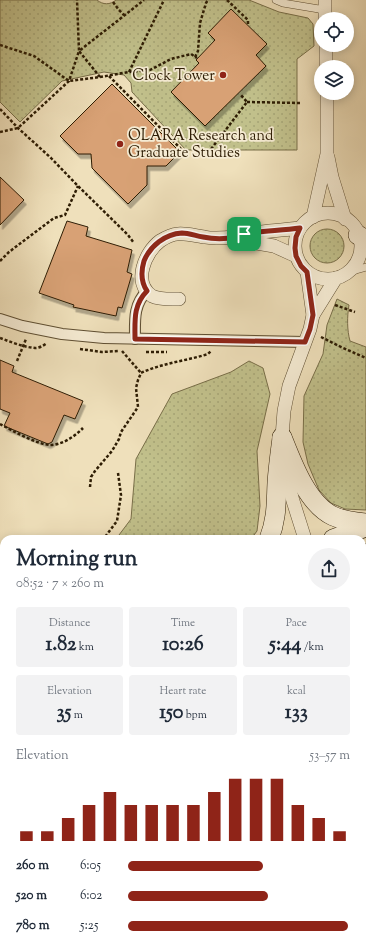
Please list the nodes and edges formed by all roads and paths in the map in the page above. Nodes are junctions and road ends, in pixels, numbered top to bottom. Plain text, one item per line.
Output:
1 (77, 0) edge
2 (144, 0) edge
3 (164, 0) edge
4 (208, 0) edge
5 (227, 0) edge
6 (276, 0) edge
7 (113, 2) dead end
8 (325, 10) edge
9 (124, 15) junction
10 (248, 24) dead end
11 (0, 45) edge
12 (79, 51) junction
13 (129, 72) junction
14 (109, 76) junction
15 (100, 77) junction
16 (69, 81) junction
17 (240, 94) dead end
18 (327, 100) edge
19 (247, 102) junction
20 (301, 103) dead end
21 (0, 109) edge
22 (18, 128) junction
23 (0, 132) edge
24 (185, 153) dead end
25 (208, 153) dead end
26 (327, 154) junction
27 (78, 186) junction
28 (313, 217) junction
29 (346, 219) junction
30 (300, 228) junction
31 (236, 237) junction
32 (362, 238) edge
33 (134, 243) dead end
34 (296, 256) junction
35 (0, 261) edge
36 (366, 267) edge
37 (307, 272) junction
38 (349, 272) junction
39 (336, 278) junction
40 (147, 291) junction
41 (179, 299) dead end
42 (332, 304) dead end
43 (355, 312) dead end
44 (313, 315) junction
45 (0, 319) edge
46 (31, 327) junction
47 (321, 337) dead end
48 (135, 339) junction
49 (305, 342) junction
50 (213, 350) dead end
51 (122, 351) dead end
52 (366, 358) edge
53 (17, 361) dead end
54 (141, 373) junction
55 (0, 424) edge
56 (83, 428) dead end
57 (282, 437) junction
58 (118, 473) dead end
59 (90, 487) dead end
60 (366, 524) edge
61 (366, 527) edge
62 (106, 535) edge
63 (270, 535) edge
64 (305, 535) edge
65 (343, 535) edge

1 - 12 path
2 - 9 path
3 - 13 path
4 - 13 path
5 - 10 path
6 - 8 lane
7 - 9 path
9 - 12 path
11 - 16 path
12 - 15 path
12 - 16 path
13 - 14 path
14 - 15 path
14 - 24 path
15 - 16 path
16 - 22 path
17 - 19 path
18 - 26 street
19 - 20 path
19 - 25 path
21 - 22 path
22 - 23 path
22 - 27 path
26 - 28 street
26 - 29 street
27 - 33 path
27 - 35 path
28 - 29 street
28 - 30 street
29 - 32 street
30 - 31 street
30 - 34 street
31 - 34 street
31 - 40 street
32 - 38 street
34 - 37 street
36 - 38 lane
37 - 39 street
37 - 44 street
38 - 39 street
39 - 44 street
40 - 41 street
40 - 48 street
42 - 43 path
44 - 49 street
45 - 46 street
46 - 48 street
46 - 53 path
47 - 52 path
48 - 49 street
49 - 57 street
50 - 54 path
51 - 54 path
54 - 59 path
55 - 56 path
57 - 60 main road
57 - 63 main road
57 - 64 street
58 - 62 path
61 - 65 main road

